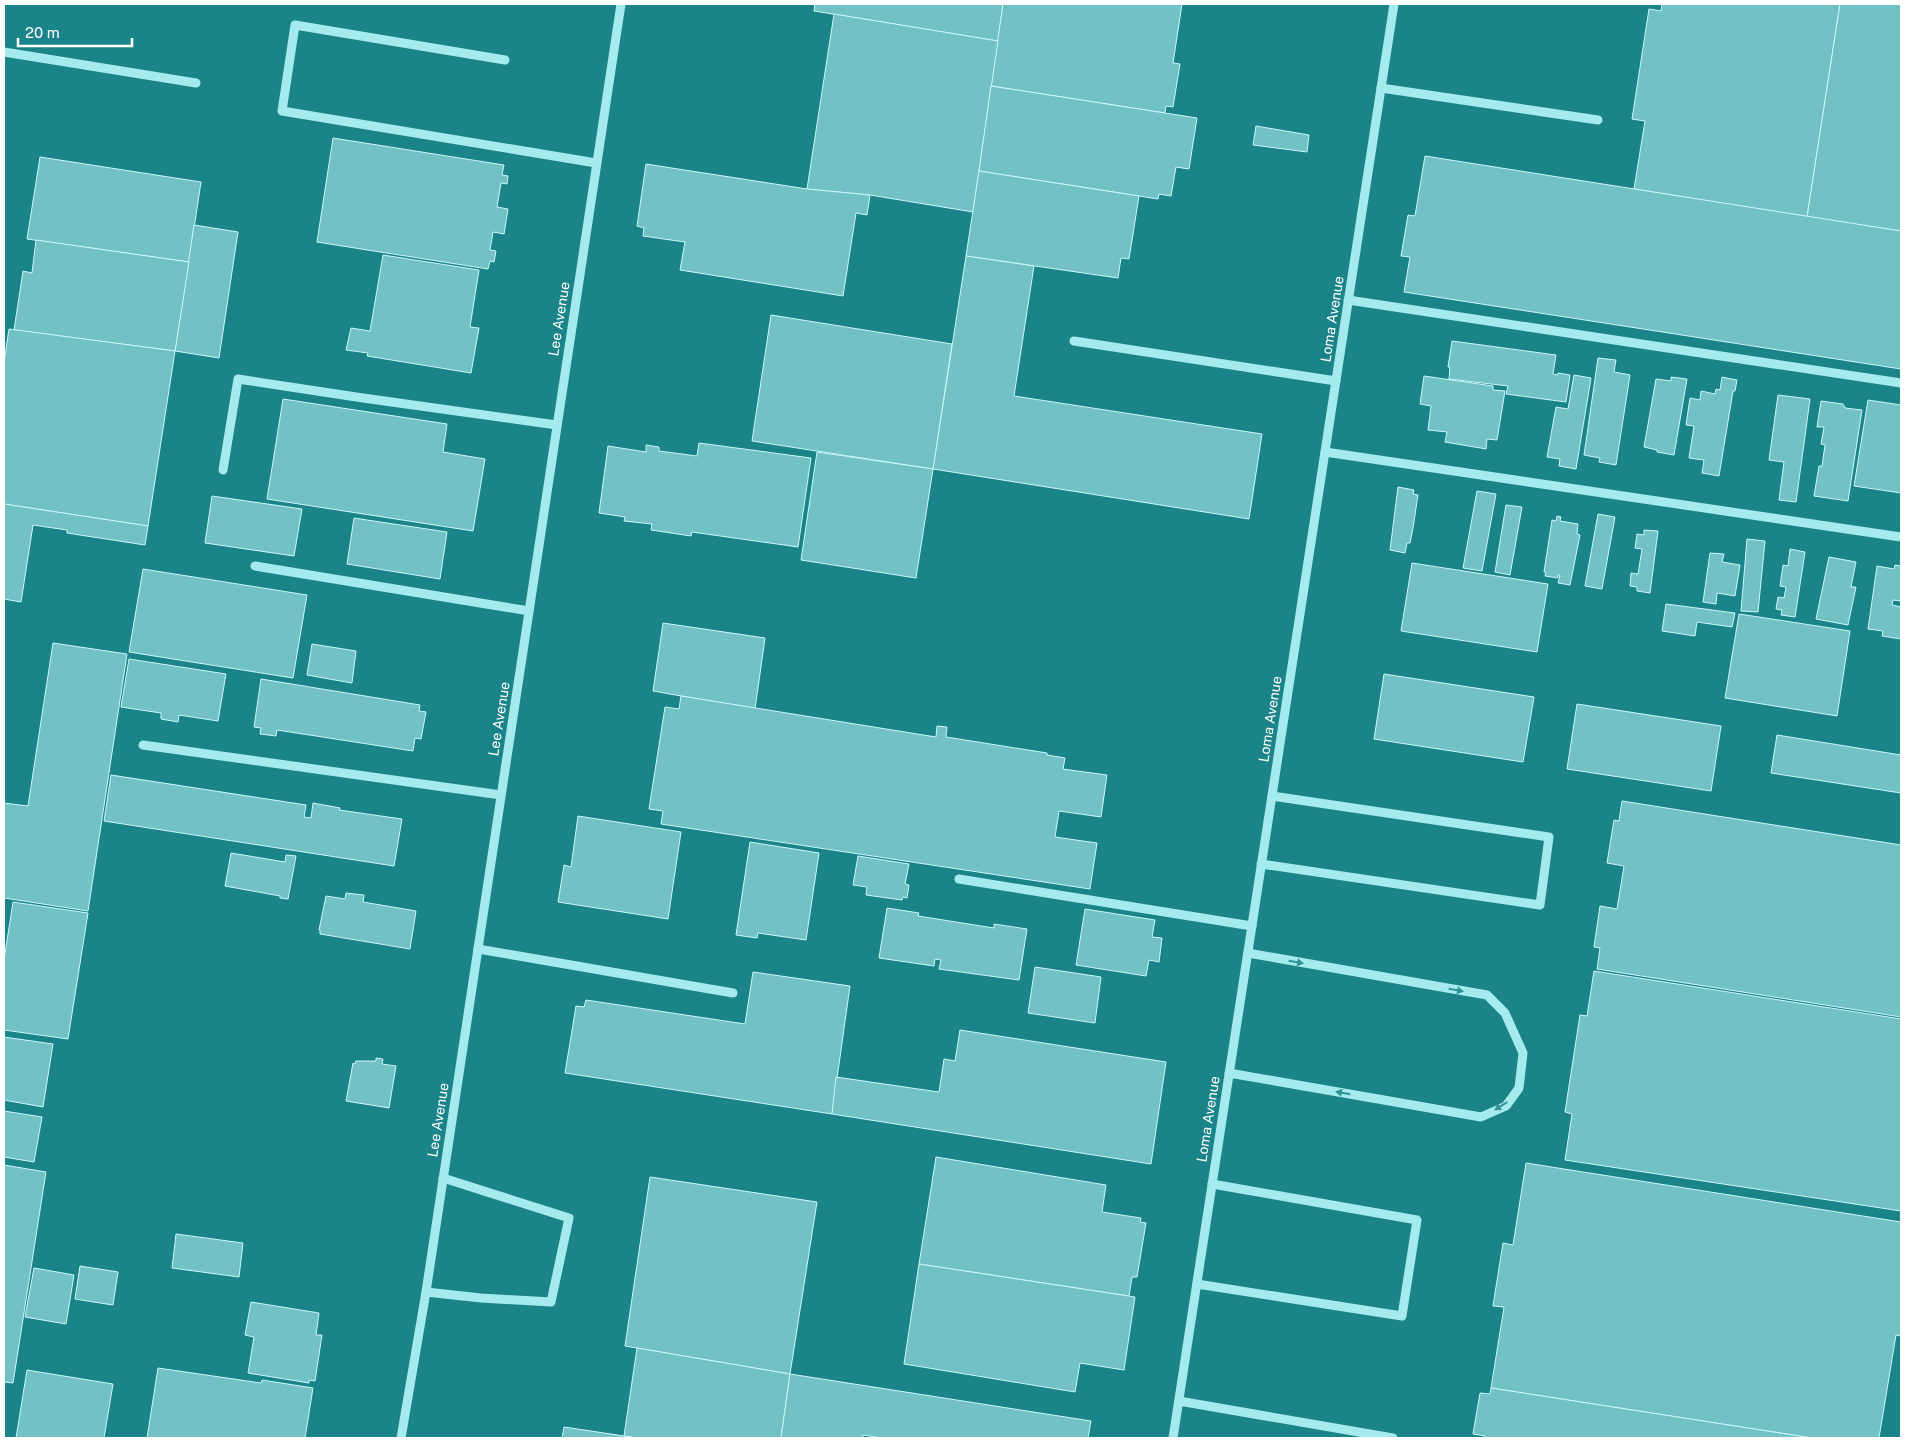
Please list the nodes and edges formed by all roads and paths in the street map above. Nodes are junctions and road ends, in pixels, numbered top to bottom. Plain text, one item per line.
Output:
1 (621, 4) edge
2 (1394, 4) edge
3 (4, 52) edge
4 (505, 60) dead end
5 (196, 83) dead end
6 (1381, 88) junction
7 (1598, 120) dead end
8 (596, 163) junction
9 (1348, 300) junction
10 (1074, 340) dead end
11 (1336, 381) junction
12 (1901, 383) edge
13 (557, 425) junction
14 (1325, 452) junction
15 (223, 470) dead end
16 (1901, 537) edge
17 (255, 566) dead end
18 (529, 611) junction
19 (143, 745) dead end
20 (501, 795) junction
21 (1272, 796) junction
22 (1261, 864) junction
23 (959, 879) dead end
24 (1252, 926) junction
25 (478, 949) junction
26 (1248, 953) junction
27 (733, 994) dead end
28 (1229, 1073) junction
29 (443, 1178) junction
30 (1212, 1184) junction
31 (1197, 1284) junction
32 (426, 1292) junction
33 (1179, 1401) junction
34 (401, 1438) edge
35 (1173, 1438) edge
36 (1393, 1438) edge

1 - 8 street, Lee Avenue
2 - 6 street, Loma Avenue
3 - 5 street
4 - 8 street
6 - 7 street
6 - 9 street, Loma Avenue
8 - 13 street, Lee Avenue
9 - 11 street, Loma Avenue
9 - 12 street
10 - 11 street
11 - 14 street, Loma Avenue
13 - 15 street
13 - 18 street, Lee Avenue
14 - 16 street
14 - 21 street, Loma Avenue
17 - 18 street
18 - 20 street, Lee Avenue
19 - 20 street
20 - 25 street, Lee Avenue
21 - 22 street, Loma Avenue
21 - 22 street
22 - 24 street, Loma Avenue
23 - 24 street
24 - 26 street, Loma Avenue
25 - 27 street
25 - 29 street, Lee Avenue
26 - 28 street, Loma Avenue
26 -> 28 street
28 - 30 street, Loma Avenue
29 - 32 street, Lee Avenue
29 - 32 street
30 - 31 street, Loma Avenue
30 - 31 street
31 - 33 street, Loma Avenue
32 - 34 street, Lee Avenue
33 - 35 street, Loma Avenue
33 - 36 street

